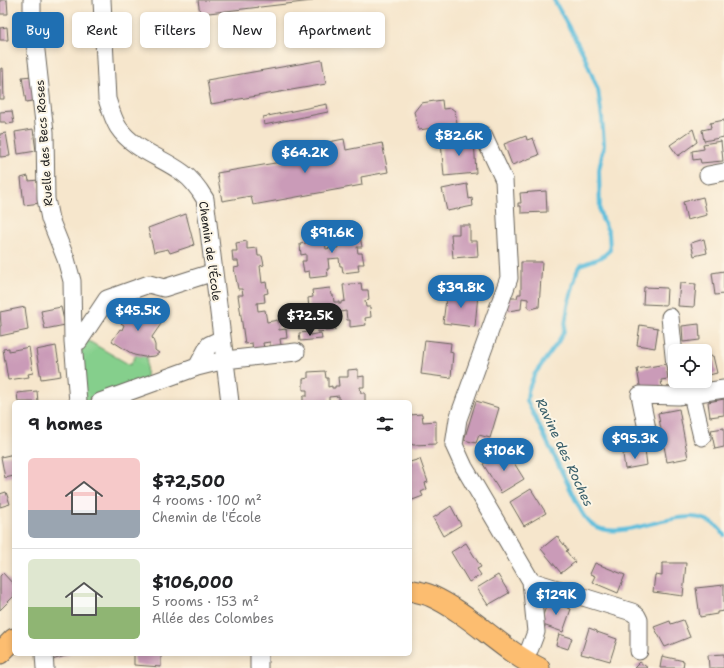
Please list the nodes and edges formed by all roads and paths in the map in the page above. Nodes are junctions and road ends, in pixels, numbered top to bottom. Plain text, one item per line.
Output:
1 (32, 0) edge
2 (102, 0) edge
3 (483, 135) dead end
4 (214, 272) junction
5 (670, 317) dead end
6 (222, 339) junction
7 (73, 341) junction
8 (673, 344) edge
9 (296, 352) dead end
10 (225, 360) junction
11 (197, 367) junction
12 (724, 389) edge
13 (682, 391) edge
14 (78, 400) edge
15 (106, 400) edge
16 (230, 400) edge
17 (648, 434) dead end
18 (702, 437) dead end
19 (531, 581) junction
20 (412, 590) edge
21 (12, 642) edge
22 (640, 652) dead end
23 (0, 653) edge
24 (44, 656) edge
25 (259, 656) edge
26 (531, 664) edge
27 (45, 668) edge
28 (259, 668) edge

1 - 7 street, Ruelle des Becs Roses
2 - 4 street, Chemin de l'École
3 - 19 street
4 - 6 street, Chemin de l'École
4 - 7 street
5 - 8 street
6 - 10 street, Chemin de l'École
6 - 11 street
7 - 14 street, Ruelle des Becs Roses
9 - 10 street
10 - 11 street
10 - 16 street, Chemin de l'École
11 - 15 street
12 - 13 street
13 - 17 street
13 - 18 street
19 - 22 street
19 - 26 street
20 - 26 main road
21 - 23 main road
24 - 27 street
25 - 28 street

